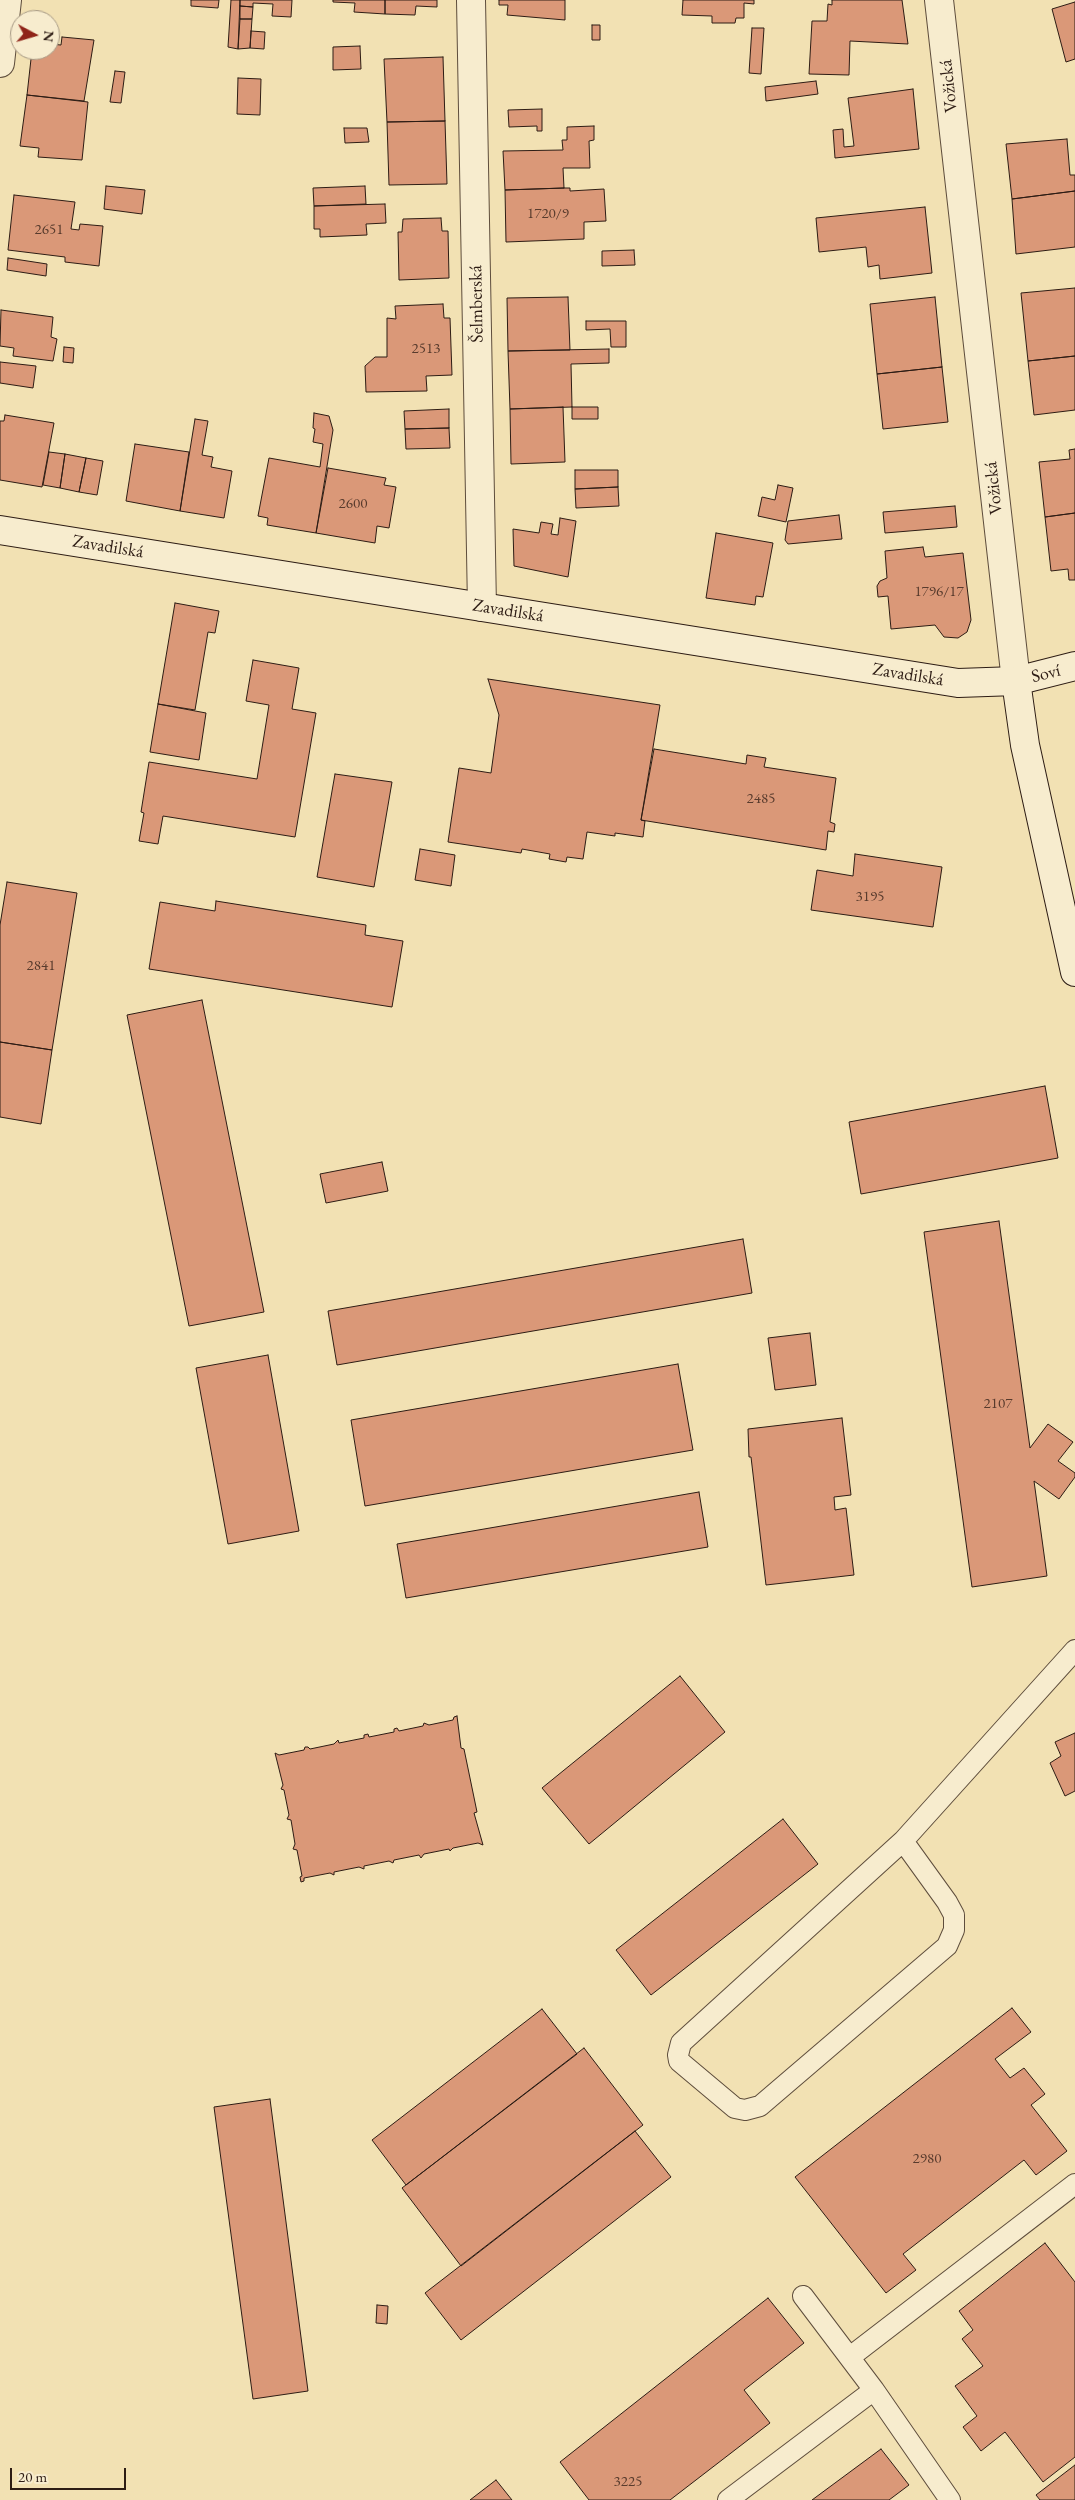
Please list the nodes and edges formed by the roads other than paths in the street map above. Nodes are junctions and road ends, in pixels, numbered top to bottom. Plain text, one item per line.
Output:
1 (7, 0) edge
2 (472, 0) edge
3 (939, 0) edge
4 (0, 63) edge
5 (0, 530) edge
6 (482, 607) junction
7 (1075, 666) edge
8 (1016, 681) junction
9 (1075, 972) edge
10 (1075, 1650) edge
11 (903, 1841) junction
12 (1075, 2184) edge
13 (803, 2296) dead end
14 (850, 2358) junction
15 (874, 2390) junction
16 (728, 2500) edge
17 (950, 2500) edge

1 - 4 main road
2 - 6 main road, Šelmberská
3 - 8 main road, Vožická
5 - 6 main road, Zavadilská
6 - 8 main road, Zavadilská
7 - 8 main road, Soví
8 - 9 main road, Vožická
10 - 11 lane
11 - 11 lane
12 - 14 lane
13 - 14 lane
14 - 15 lane
15 - 16 lane
15 - 17 lane

